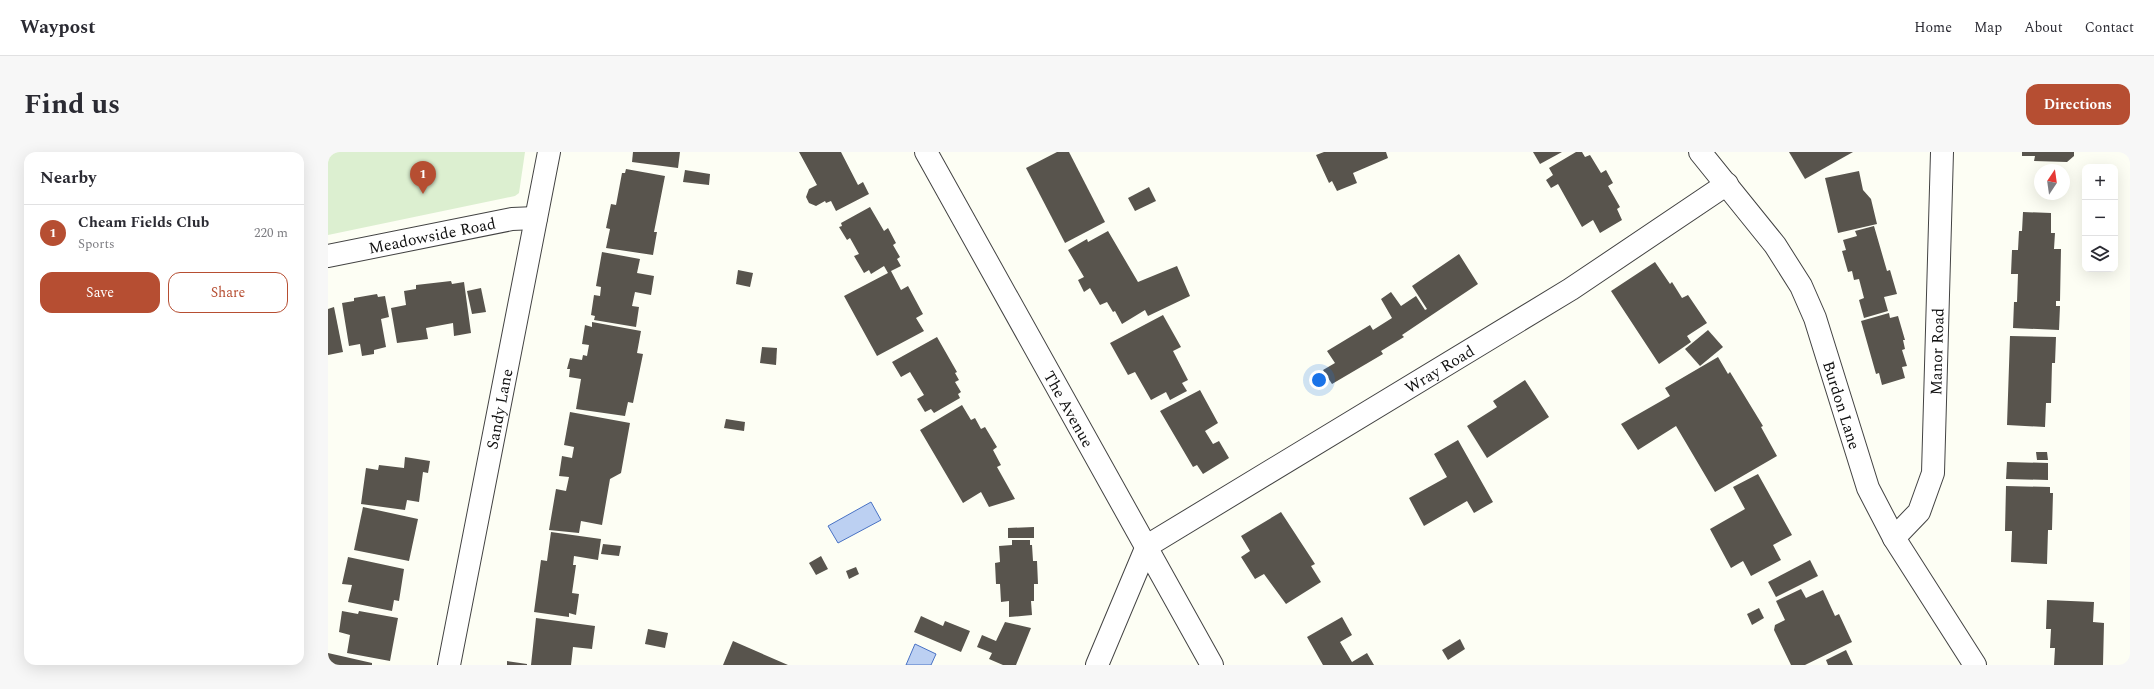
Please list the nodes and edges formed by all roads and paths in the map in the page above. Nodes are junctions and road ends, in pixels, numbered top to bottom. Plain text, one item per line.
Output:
1 (549, 152) edge
2 (926, 152) edge
3 (1700, 152) edge
4 (1942, 152) edge
5 (1727, 184) junction
6 (536, 218) junction
7 (328, 256) edge
8 (1894, 538) junction
9 (1147, 546) junction
10 (449, 665) edge
11 (1097, 665) edge
12 (1212, 665) edge
13 (1975, 665) edge

1 - 6 street, Sandy Lane
2 - 9 street, The Avenue
3 - 5 street, Burdon Lane
4 - 8 street, Manor Road
5 - 8 street, Burdon Lane
5 - 9 street, Wray Road
6 - 7 street, Meadowside Road
6 - 10 street, Sandy Lane
8 - 13 street, Burdon Lane
9 - 11 street
9 - 12 street, The Avenue

